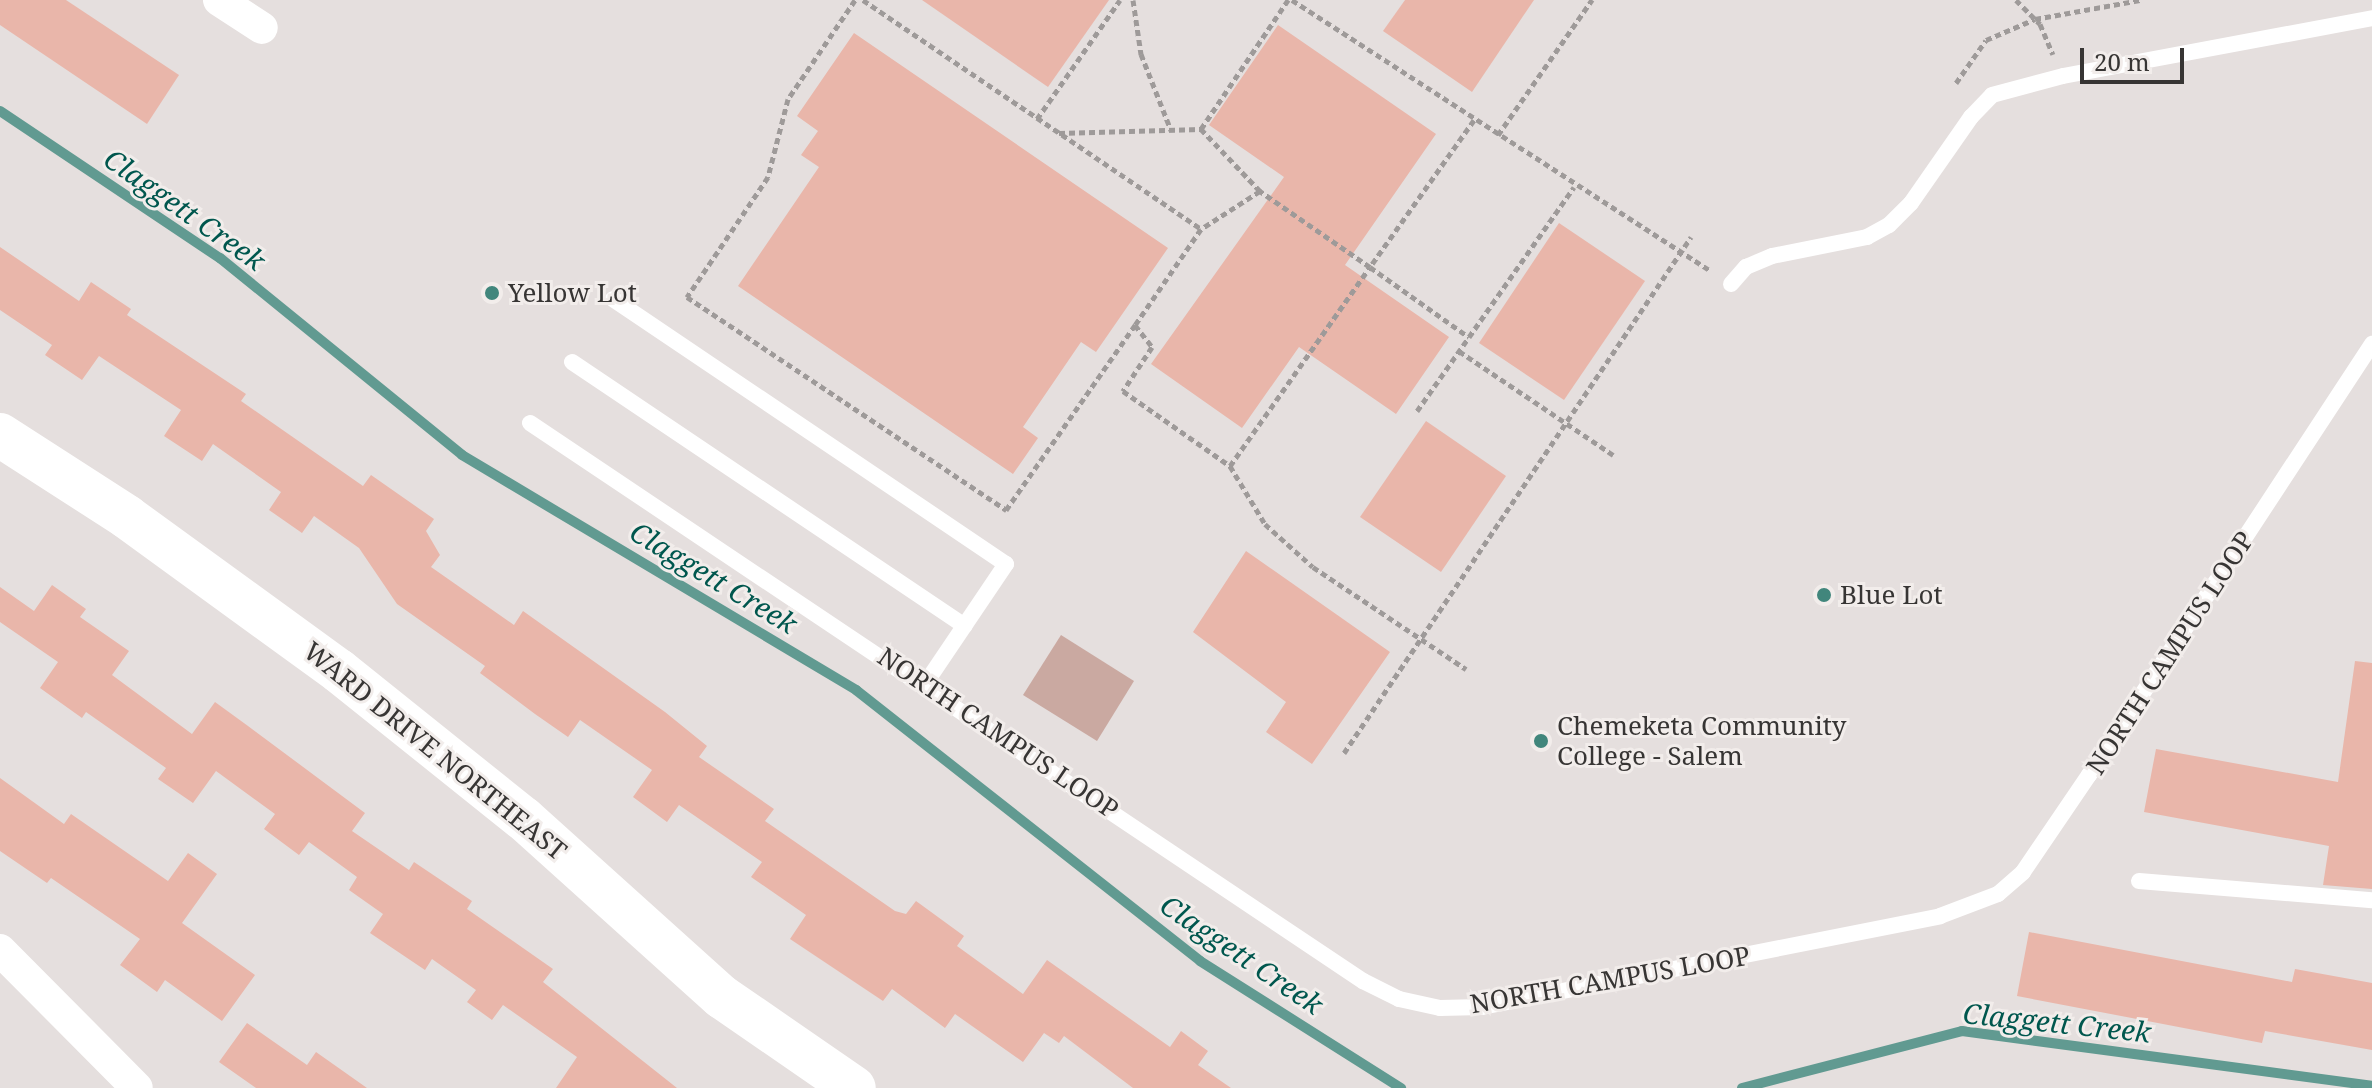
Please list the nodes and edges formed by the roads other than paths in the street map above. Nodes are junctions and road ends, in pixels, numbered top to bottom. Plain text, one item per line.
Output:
1 (219, 0) edge
2 (2372, 18) edge
3 (262, 28) dead end
4 (1731, 284) road end
5 (613, 299) dead end
6 (2372, 344) edge
7 (572, 362) dead end
8 (530, 423) dead end
9 (0, 435) edge
10 (965, 626) junction
11 (925, 684) junction
12 (2139, 881) dead end
13 (2372, 900) edge
14 (0, 950) edge
15 (137, 1088) edge
16 (854, 1088) edge

1 - 3 street
2 - 4 lane
5 - 10 lane
6 - 11 lane, NORTH CAMPUS LOOP
7 - 10 lane
8 - 11 lane, NORTH CAMPUS LOOP
9 - 16 street, WARD DRIVE NORTHEAST
10 - 11 lane
12 - 13 lane
14 - 15 street

